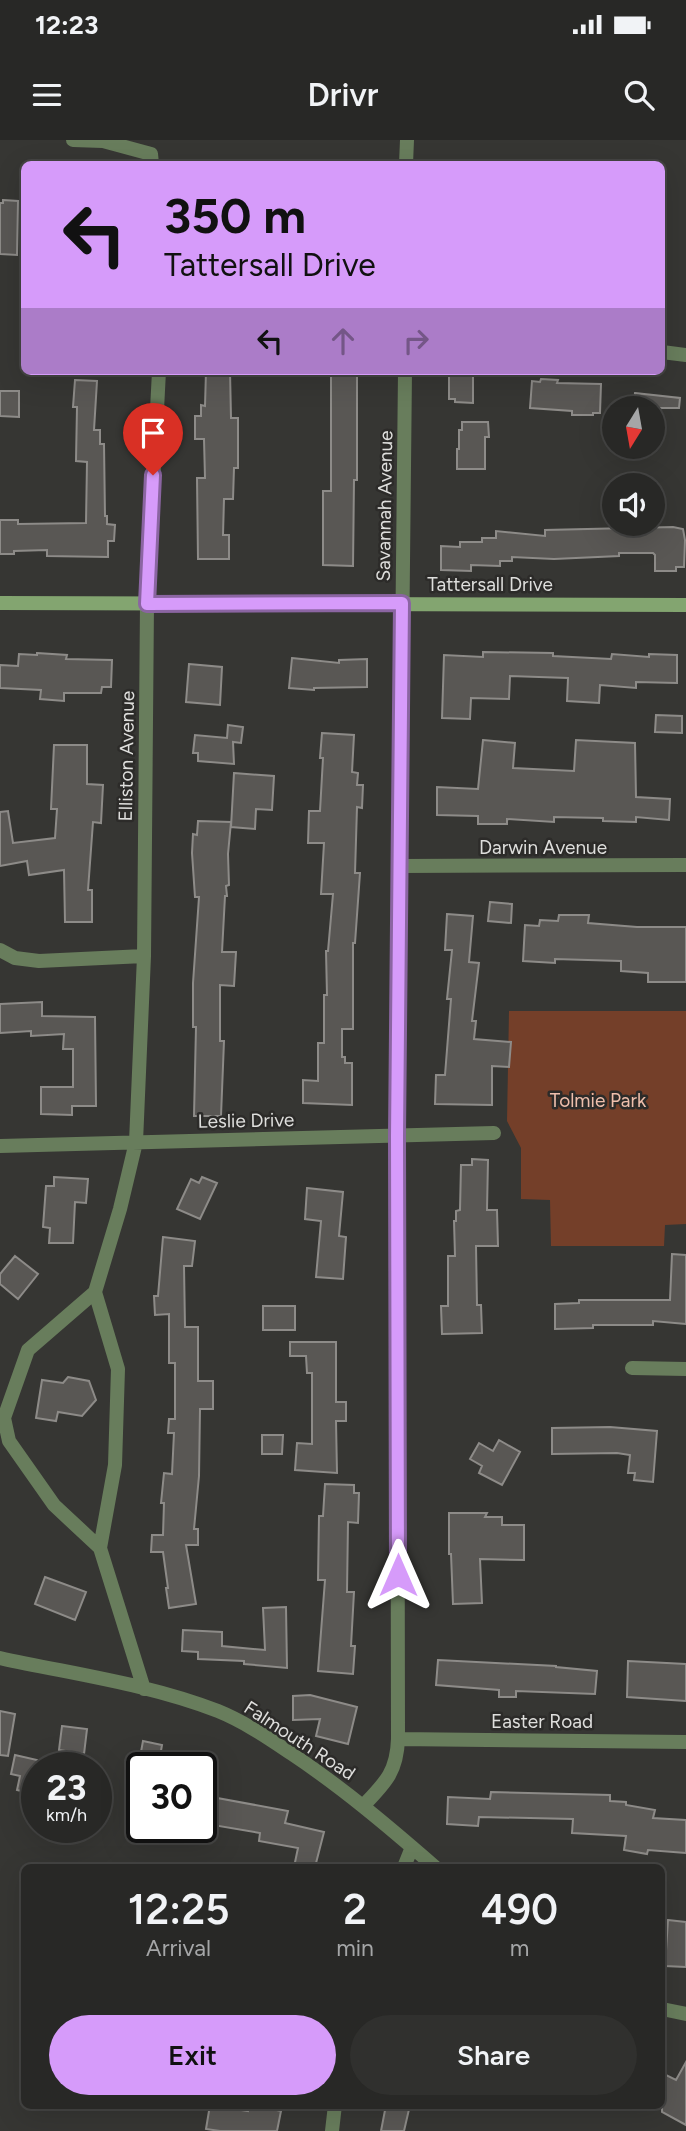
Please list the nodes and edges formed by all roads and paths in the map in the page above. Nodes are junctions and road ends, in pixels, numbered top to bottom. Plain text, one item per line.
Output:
1 (73, 140) edge
2 (407, 140) edge
3 (103, 141) edge
4 (152, 161) edge
5 (407, 161) edge
6 (665, 352) edge
7 (686, 355) edge
8 (159, 375) edge
9 (404, 375) edge
10 (0, 603) edge
11 (402, 603) junction
12 (147, 604) junction
13 (686, 605) edge
14 (686, 865) edge
15 (401, 866) junction
16 (0, 950) edge
17 (144, 956) junction
18 (494, 1133) dead end
19 (397, 1136) junction
20 (135, 1142) junction
21 (0, 1146) edge
22 (95, 1292) junction
23 (632, 1368) dead end
24 (686, 1369) edge
25 (100, 1548) junction
26 (0, 1658) edge
27 (144, 1689) junction
28 (398, 1739) junction
29 (686, 1742) edge
30 (363, 1806) junction
31 (412, 1847) junction
32 (405, 1864) edge
33 (432, 1864) edge
34 (665, 2010) edge
35 (686, 2014) edge
36 (335, 2109) edge
37 (332, 2131) edge

1 - 3 street
2 - 5 street
3 - 4 street
6 - 7 street
8 - 12 street, Elliston Avenue
9 - 11 street, Savannah Avenue
10 - 12 main road, Tattersall Drive
11 - 12 main road, Tattersall Drive
11 - 13 main road, Tattersall Drive
11 - 15 street, Savannah Avenue
12 - 17 street, Elliston Avenue
14 - 15 street, Darwin Avenue
15 - 19 street, Savannah Avenue
16 - 17 street
17 - 20 street, Elliston Avenue
18 - 19 street, Leslie Drive
19 - 20 street, Leslie Drive
19 - 28 street, Savannah Avenue
20 - 21 street, Leslie Drive
20 - 22 street, Elliston Avenue
22 - 25 street
22 - 25 street
23 - 24 street
25 - 27 street
26 - 27 street, Falmouth Road
27 - 30 street, Falmouth Road
28 - 29 street, Easter Road
28 - 30 street, Savannah Avenue
30 - 31 street, Falmouth Road
31 - 32 street
31 - 33 street, Falmouth Road
34 - 35 street
36 - 37 street

